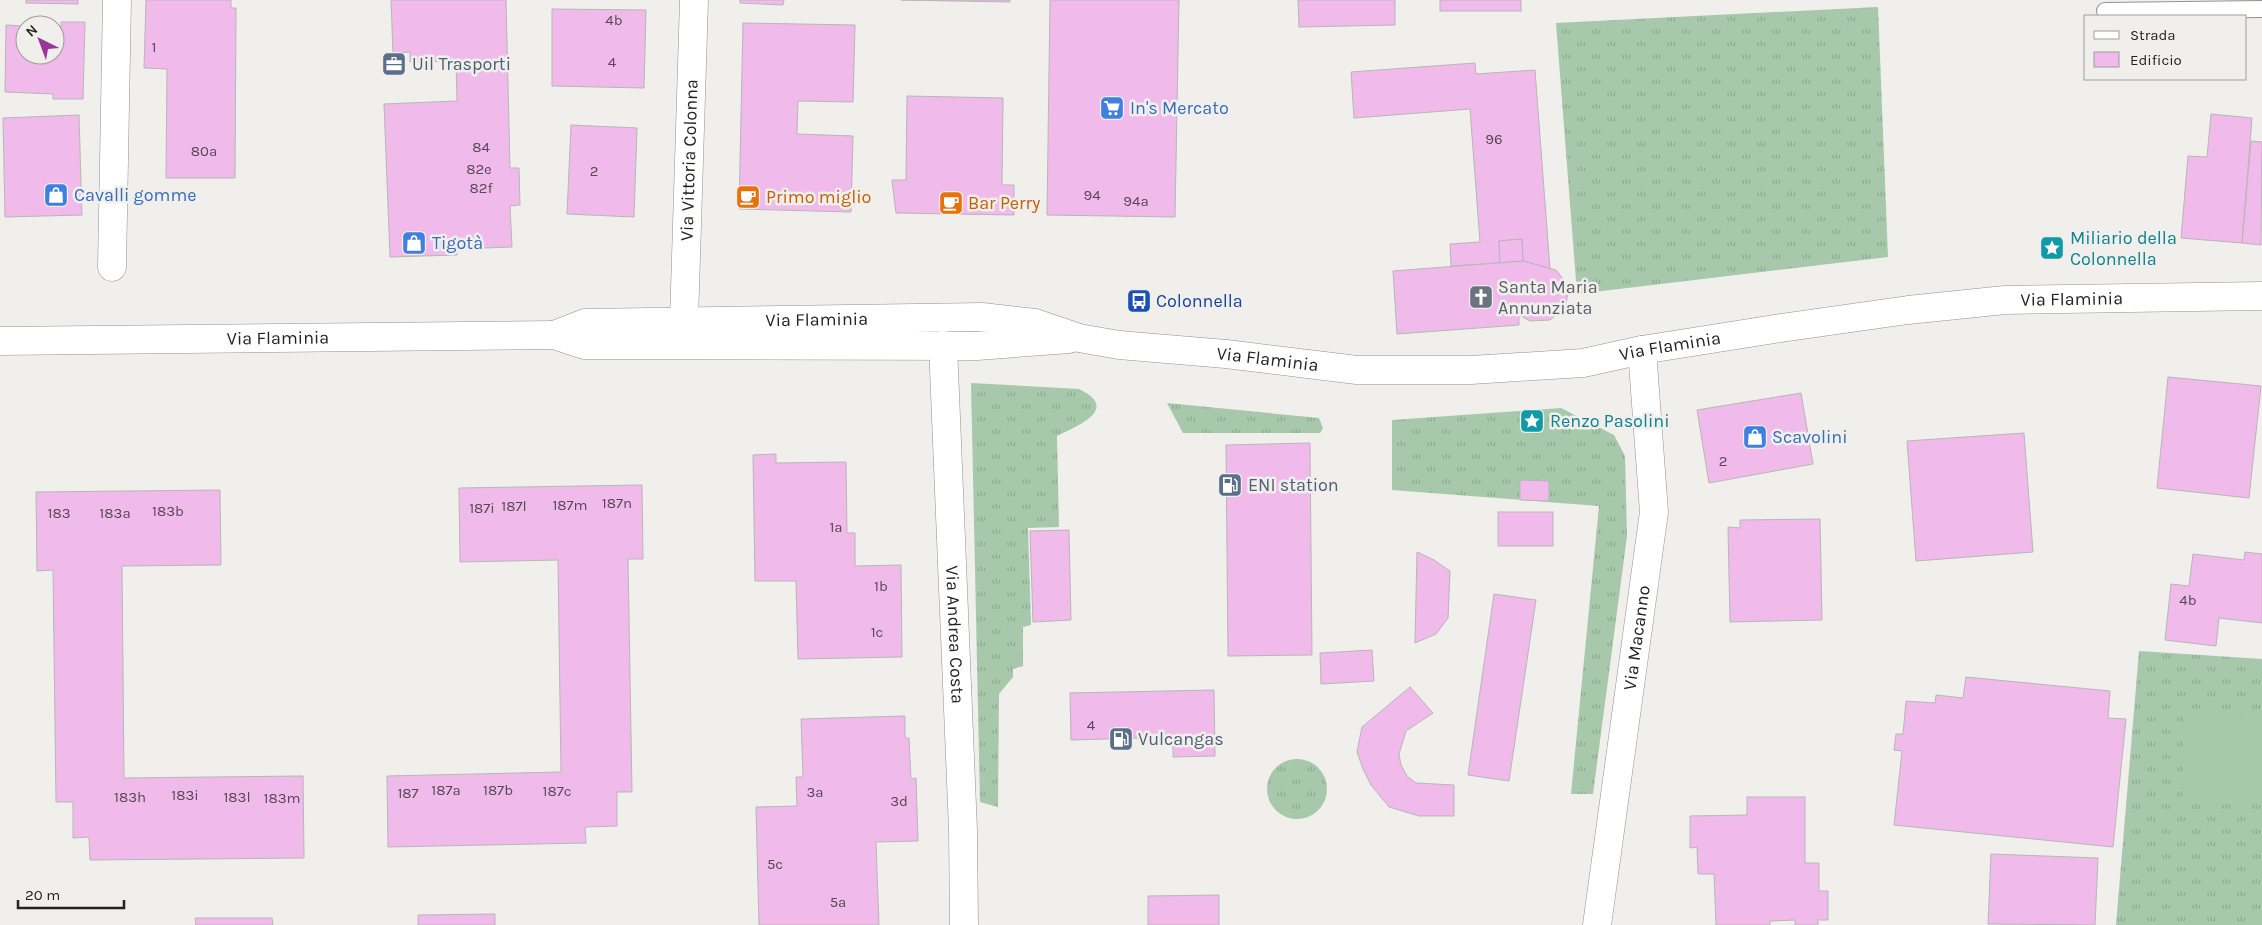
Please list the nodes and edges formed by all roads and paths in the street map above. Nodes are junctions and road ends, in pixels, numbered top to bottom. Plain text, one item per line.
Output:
1 (117, 0) edge
2 (694, 0) edge
3 (2262, 9) edge
4 (2105, 11) dead end
5 (112, 267) dead end
6 (2262, 296) edge
7 (684, 321) junction
8 (554, 336) junction
9 (1079, 338) junction
10 (0, 341) edge
11 (943, 345) junction
12 (1642, 350) junction
13 (964, 925) edge
14 (1597, 925) edge

1 - 5 street
2 - 7 street, Via Vittoria Colonna
3 - 4 lane
6 - 12 street, Via Flaminia
7 - 8 street, Via Flaminia
7 - 9 street, Via Flaminia
8 - 10 street, Via Flaminia
8 - 11 street, Via Flaminia
9 - 11 street, Via Flaminia
9 - 12 street, Via Flaminia
11 - 13 street, Via Andrea Costa
12 - 14 street, Via Macanno

